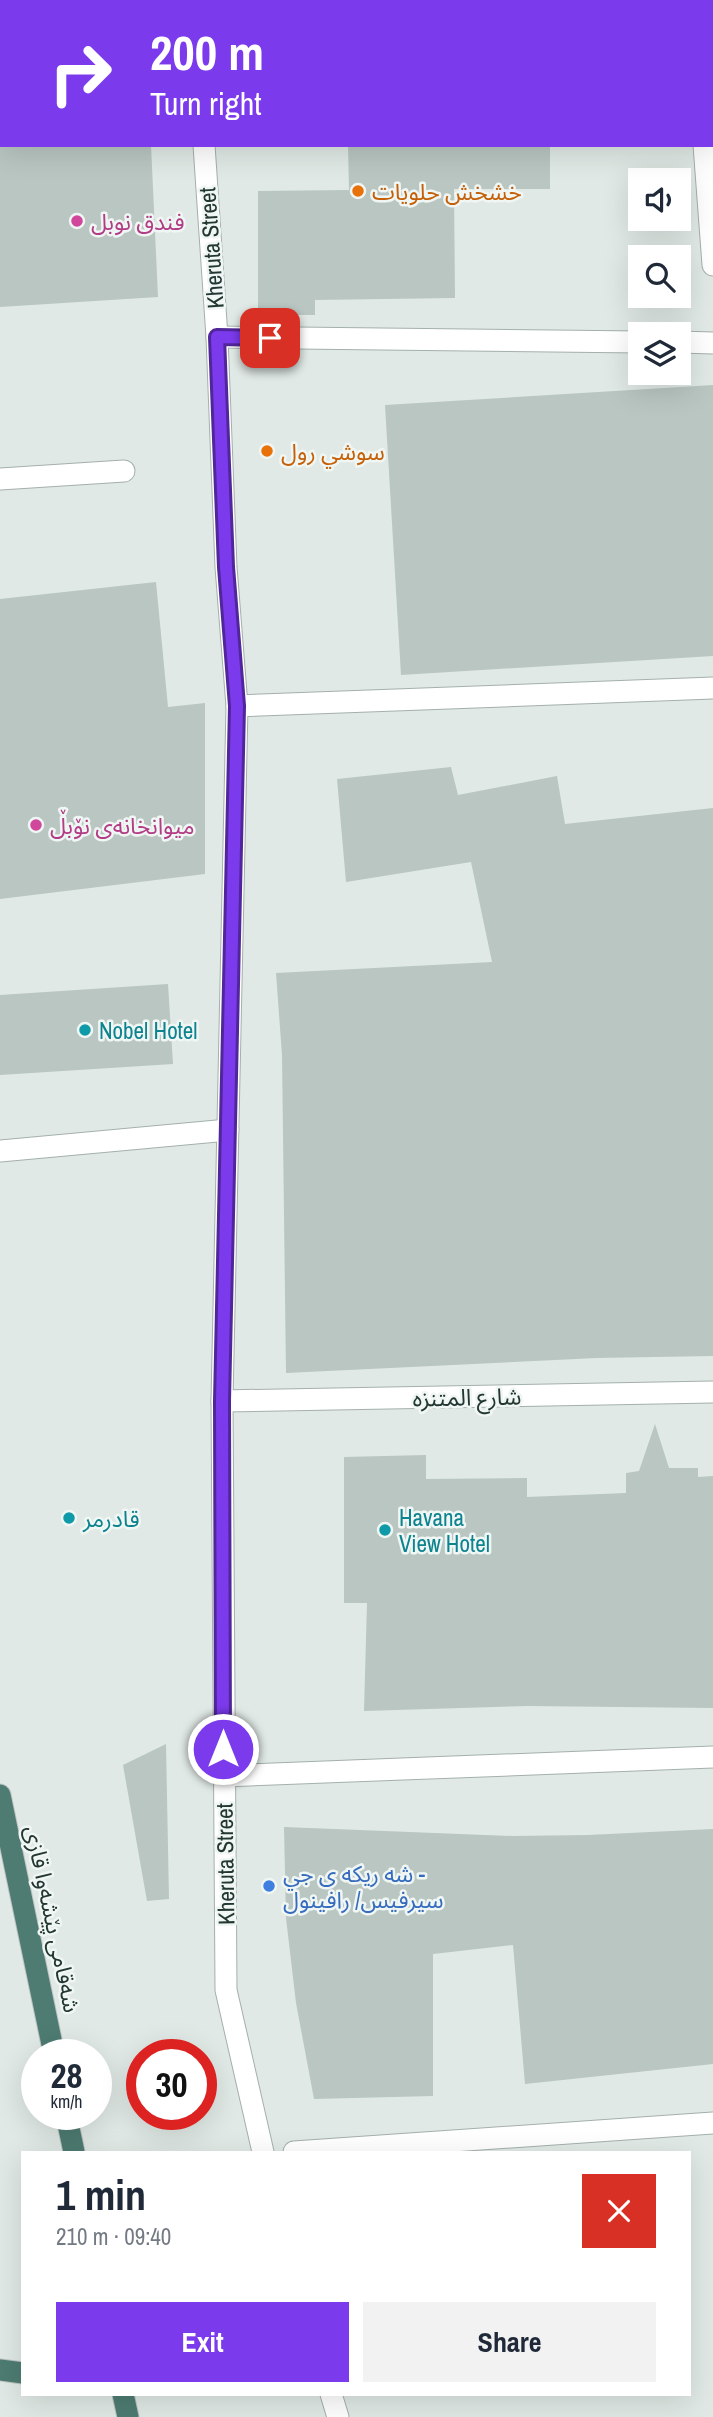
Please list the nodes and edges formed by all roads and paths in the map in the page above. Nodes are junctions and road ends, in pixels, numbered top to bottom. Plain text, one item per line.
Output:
1 (204, 147) edge
2 (704, 147) edge
3 (713, 265) edge
4 (217, 337) junction
5 (628, 342) edge
6 (691, 342) edge
7 (713, 343) edge
8 (124, 471) dead end
9 (0, 479) edge
10 (713, 688) edge
11 (237, 706) junction
12 (228, 1130) junction
13 (0, 1151) edge
14 (713, 1392) edge
15 (222, 1401) junction
16 (713, 1757) edge
17 (223, 1776) junction
18 (0, 1795) edge
19 (51, 2039) edge
20 (713, 2123) edge
21 (69, 2130) edge
22 (74, 2151) edge
23 (263, 2151) edge
24 (308, 2151) edge
25 (0, 2370) edge
26 (21, 2373) edge
27 (123, 2396) edge
28 (332, 2396) edge
29 (128, 2417) edge
30 (338, 2417) edge

1 - 4 street, Kheruta Street
2 - 3 street
4 - 5 street
4 - 11 street, Kheruta Street
6 - 7 street
8 - 9 street
10 - 11 street
11 - 12 street, Kheruta Street
12 - 13 street
12 - 15 street, Kheruta Street
14 - 15 street, شارع المتنزه
15 - 17 street, Kheruta Street
16 - 17 street
17 - 23 street, Kheruta Street
18 - 19 highway, شەقامی پێشەوا قازی
20 - 24 street
21 - 22 highway
25 - 26 highway
27 - 29 highway
28 - 30 street

